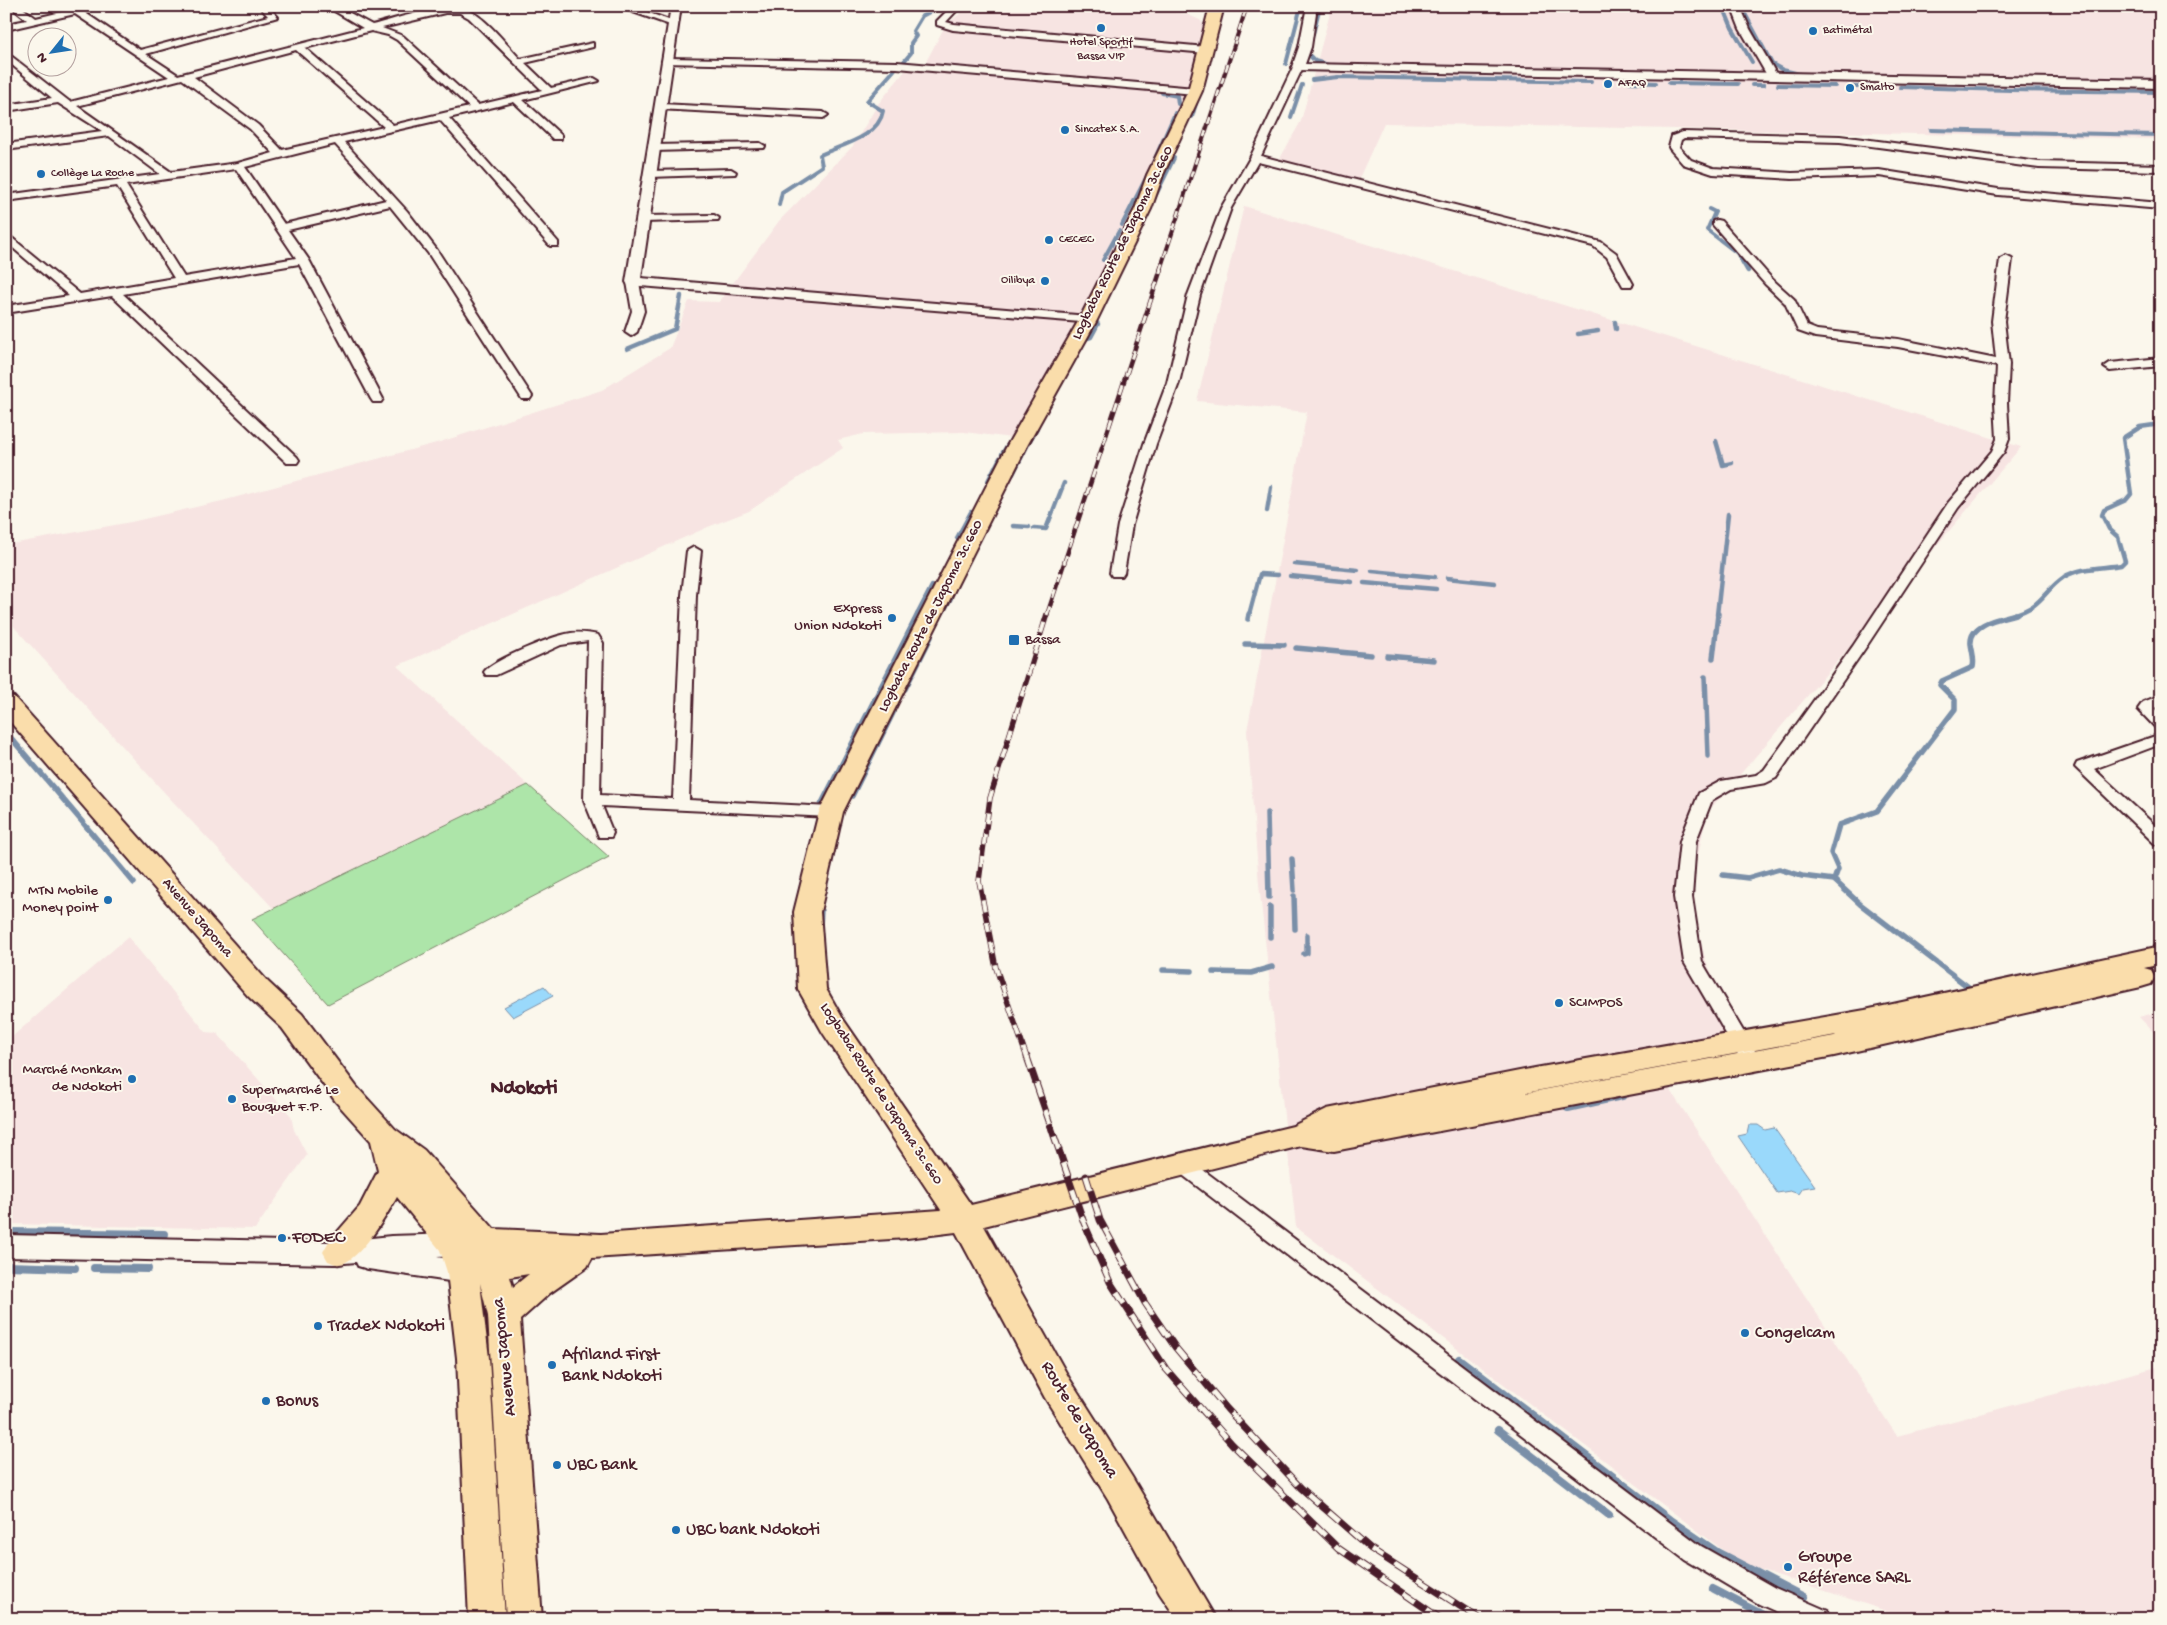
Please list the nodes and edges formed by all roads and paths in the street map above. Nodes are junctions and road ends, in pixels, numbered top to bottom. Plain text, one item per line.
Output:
1 (14, 6) edge
2 (100, 6) edge
3 (262, 6) edge
4 (330, 6) edge
5 (620, 6) edge
6 (676, 6) edge
7 (957, 6) edge
8 (1217, 6) edge
9 (1312, 6) edge
10 (1735, 6) edge
11 (77, 12) junction
12 (35, 20) junction
13 (673, 23) junction
14 (6, 27) edge
15 (372, 28) junction
16 (590, 45) dead end
17 (298, 48) junction
18 (1206, 50) junction
19 (138, 53) junction
20 (6, 55) edge
21 (667, 61) junction
22 (518, 62) junction
23 (1298, 67) junction
24 (25, 69) junction
25 (6, 72) edge
26 (1773, 77) junction
27 (183, 78) junction
28 (594, 80) dead end
29 (2161, 84) edge
30 (548, 91) junction
31 (1194, 91) junction
32 (516, 99) junction
33 (60, 100) junction
34 (71, 106) junction
35 (661, 107) junction
36 (6, 108) edge
37 (476, 108) junction
38 (823, 115) dead end
39 (442, 116) junction
40 (391, 128) junction
41 (111, 133) junction
42 (558, 137) dead end
43 (338, 141) junction
44 (760, 146) dead end
45 (6, 147) edge
46 (654, 148) junction
47 (280, 154) junction
48 (1255, 158) junction
49 (239, 166) junction
50 (2161, 168) edge
51 (731, 172) dead end
52 (650, 174) junction
53 (170, 176) junction
54 (120, 183) junction
55 (6, 198) edge
56 (392, 202) junction
57 (2161, 206) edge
58 (714, 218) dead end
59 (643, 219) junction
60 (1716, 223) dead end
61 (281, 228) junction
62 (6, 236) edge
63 (554, 244) dead end
64 (2006, 259) dead end
65 (302, 260) junction
66 (182, 281) junction
67 (633, 282) junction
68 (1627, 284) dead end
69 (115, 292) junction
70 (78, 298) junction
71 (6, 310) edge
72 (1088, 320) junction
73 (631, 332) dead end
74 (2161, 362) edge
75 (2003, 364) junction
76 (2110, 367) dead end
77 (526, 396) dead end
78 (377, 399) dead end
79 (292, 460) dead end
80 (694, 551) dead end
81 (1117, 573) dead end
82 (491, 672) dead end
83 (2161, 700) edge
84 (6, 702) edge
85 (2161, 724) edge
86 (2161, 739) edge
87 (592, 800) junction
88 (681, 805) junction
89 (831, 812) junction
90 (605, 833) dead end
91 (2161, 840) edge
92 (2161, 955) edge
93 (2161, 973) edge
94 (2030, 993) junction
95 (1747, 1052) junction
96 (386, 1137) junction
97 (1183, 1165) junction
98 (394, 1171) junction
99 (964, 1219) junction
100 (6, 1246) edge
101 (595, 1248) junction
102 (337, 1253) junction
103 (474, 1257) junction
104 (504, 1316) junction
105 (487, 1619) edge
106 (524, 1619) edge
107 (1198, 1619) edge
108 (1820, 1619) edge

1 - 12 street
2 - 11 street
3 - 19 street
4 - 15 street
5 - 13 street
6 - 13 street
7 - 18 street
8 - 18 main road, Logbaba Route de Japoma 3c.660
9 - 23 street
10 - 26 street
11 - 12 street
11 - 19 street
12 - 14 street
13 - 21 street
15 - 17 street
15 - 22 street
15 - 37 street
16 - 22 street
17 - 27 street
17 - 40 street
18 - 31 main road, Logbaba Route de Japoma 3c.660
19 - 27 street
20 - 24 street
21 - 31 street
21 - 35 street
22 - 30 street
23 - 26 street
23 - 48 street
24 - 25 street
24 - 33 street
26 - 29 street
27 - 34 street
27 - 47 street
28 - 30 street
30 - 32 street
31 - 72 main road, Logbaba Route de Japoma 3c.660
32 - 37 street
32 - 42 street
33 - 34 street
33 - 36 street
34 - 41 street
35 - 38 street
35 - 46 street
37 - 39 street
39 - 40 street
39 - 63 street
40 - 43 street
41 - 45 street
41 - 53 street
43 - 47 street
43 - 56 street
44 - 46 street
46 - 52 street
47 - 49 street
48 - 68 street
48 - 81 street
49 - 53 street
49 - 61 street
50 - 57 street
51 - 52 street
52 - 59 street
53 - 54 street
54 - 55 street
54 - 66 street
56 - 61 street
56 - 77 street
58 - 59 street
59 - 67 street
60 - 75 street
61 - 65 street
62 - 70 street
64 - 75 street
65 - 66 street
65 - 78 street
66 - 69 street
67 - 72 street
67 - 73 street
69 - 70 street
69 - 79 street
70 - 71 street
72 - 89 main road, Logbaba Route de Japoma 3c.660
74 - 76 street
75 - 95 street
80 - 88 street
82 - 87 street
83 - 85 street
84 - 96 main road, Avenue Japoma
86 - 91 street
87 - 88 street
87 - 90 street
88 - 89 street
89 - 99 main road, Logbaba Route de Japoma 3c.660
92 - 94 main road
93 - 94 main road
94 - 95 main road
95 - 97 main road
96 - 98 main road, Avenue Japoma
96 - 103 main road, Avenue Japoma
97 - 99 main road
97 - 108 street
98 - 102 main road
98 - 103 main road, Avenue Japoma
99 - 101 main road
99 - 107 main road, Route de Japoma
100 - 102 main road
101 - 103 main road
101 - 104 main road
102 - 103 main road
103 - 104 main road, Avenue Japoma
103 - 105 main road, Avenue Japoma
104 - 106 main road, Avenue Japoma

